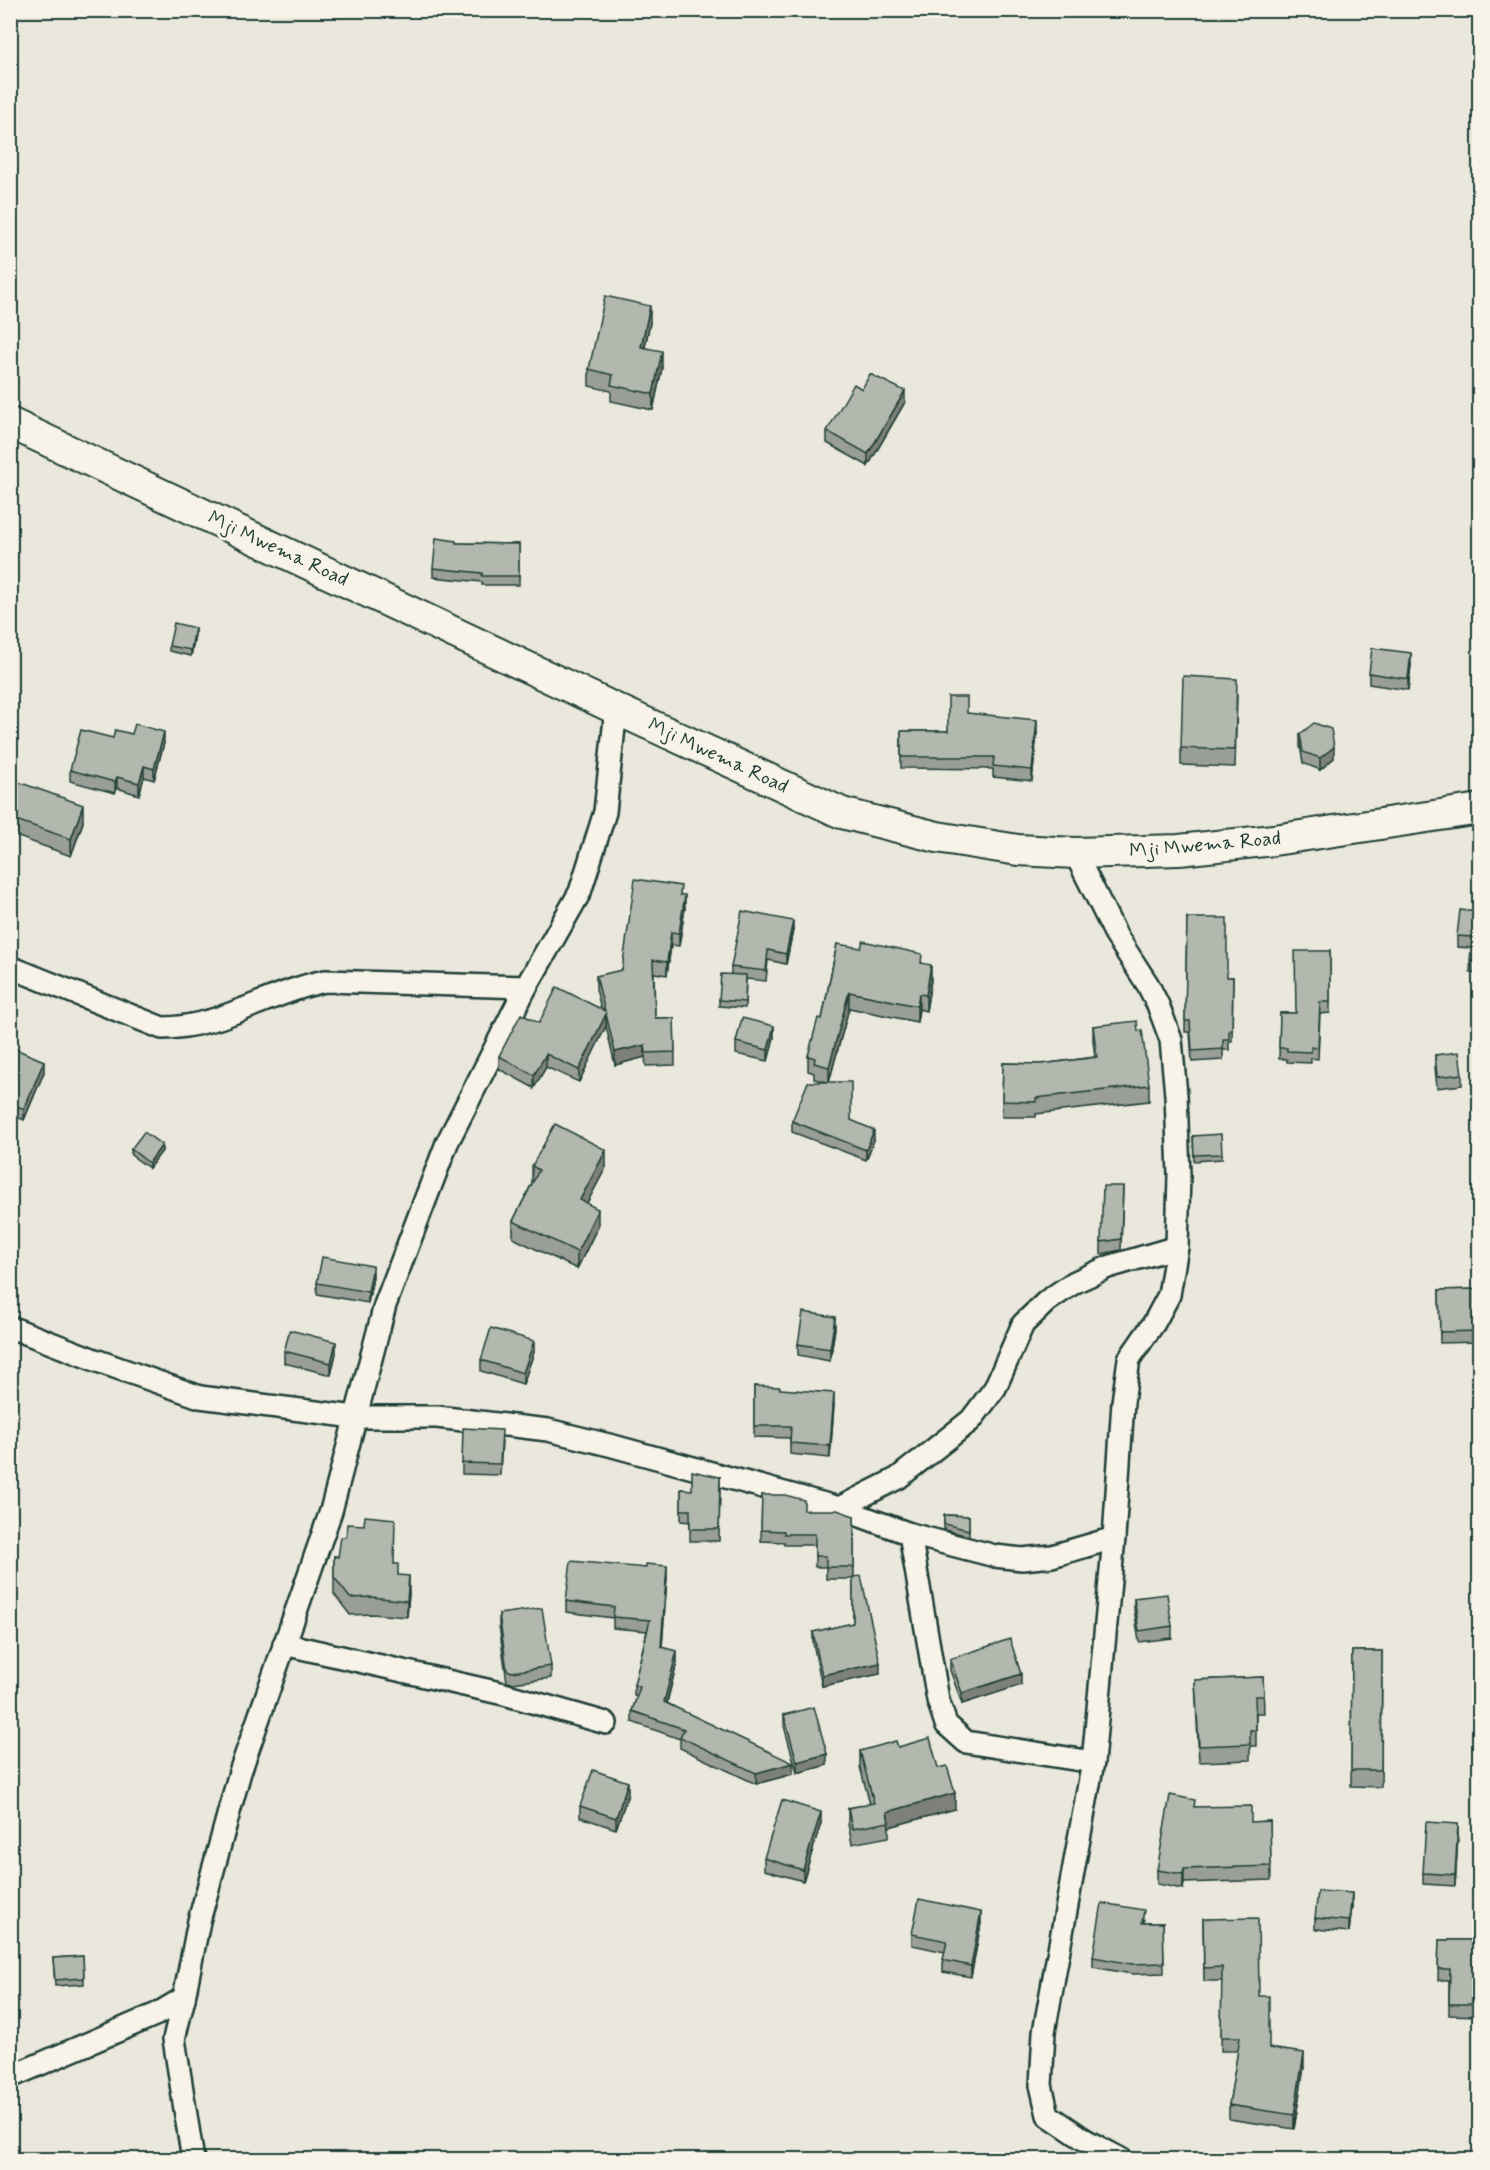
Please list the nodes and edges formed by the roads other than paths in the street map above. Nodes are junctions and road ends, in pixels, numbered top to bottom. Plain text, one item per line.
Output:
1 (10, 423) edge
2 (616, 709) junction
3 (1479, 809) edge
4 (1076, 853) junction
5 (10, 967) edge
6 (526, 987) junction
7 (1177, 1247) junction
8 (10, 1327) edge
9 (355, 1417) junction
10 (839, 1508) junction
11 (910, 1534) junction
12 (1114, 1538) junction
13 (284, 1644) junction
14 (606, 1724) dead end
15 (1093, 1762) junction
16 (184, 1998) junction
17 (10, 2077) edge
18 (193, 2160) edge
19 (1122, 2160) edge

1 - 2 main road, Mji Mwema Road
2 - 4 main road, Mji Mwema Road
2 - 6 street
3 - 4 main road, Mji Mwema Road
4 - 7 street
5 - 6 street
6 - 9 street
7 - 10 street
7 - 12 street
8 - 9 street
9 - 10 street
9 - 13 street
10 - 11 street
11 - 12 street
11 - 15 street
12 - 15 street
13 - 14 street
13 - 16 street
15 - 19 street
16 - 17 street
16 - 18 street

